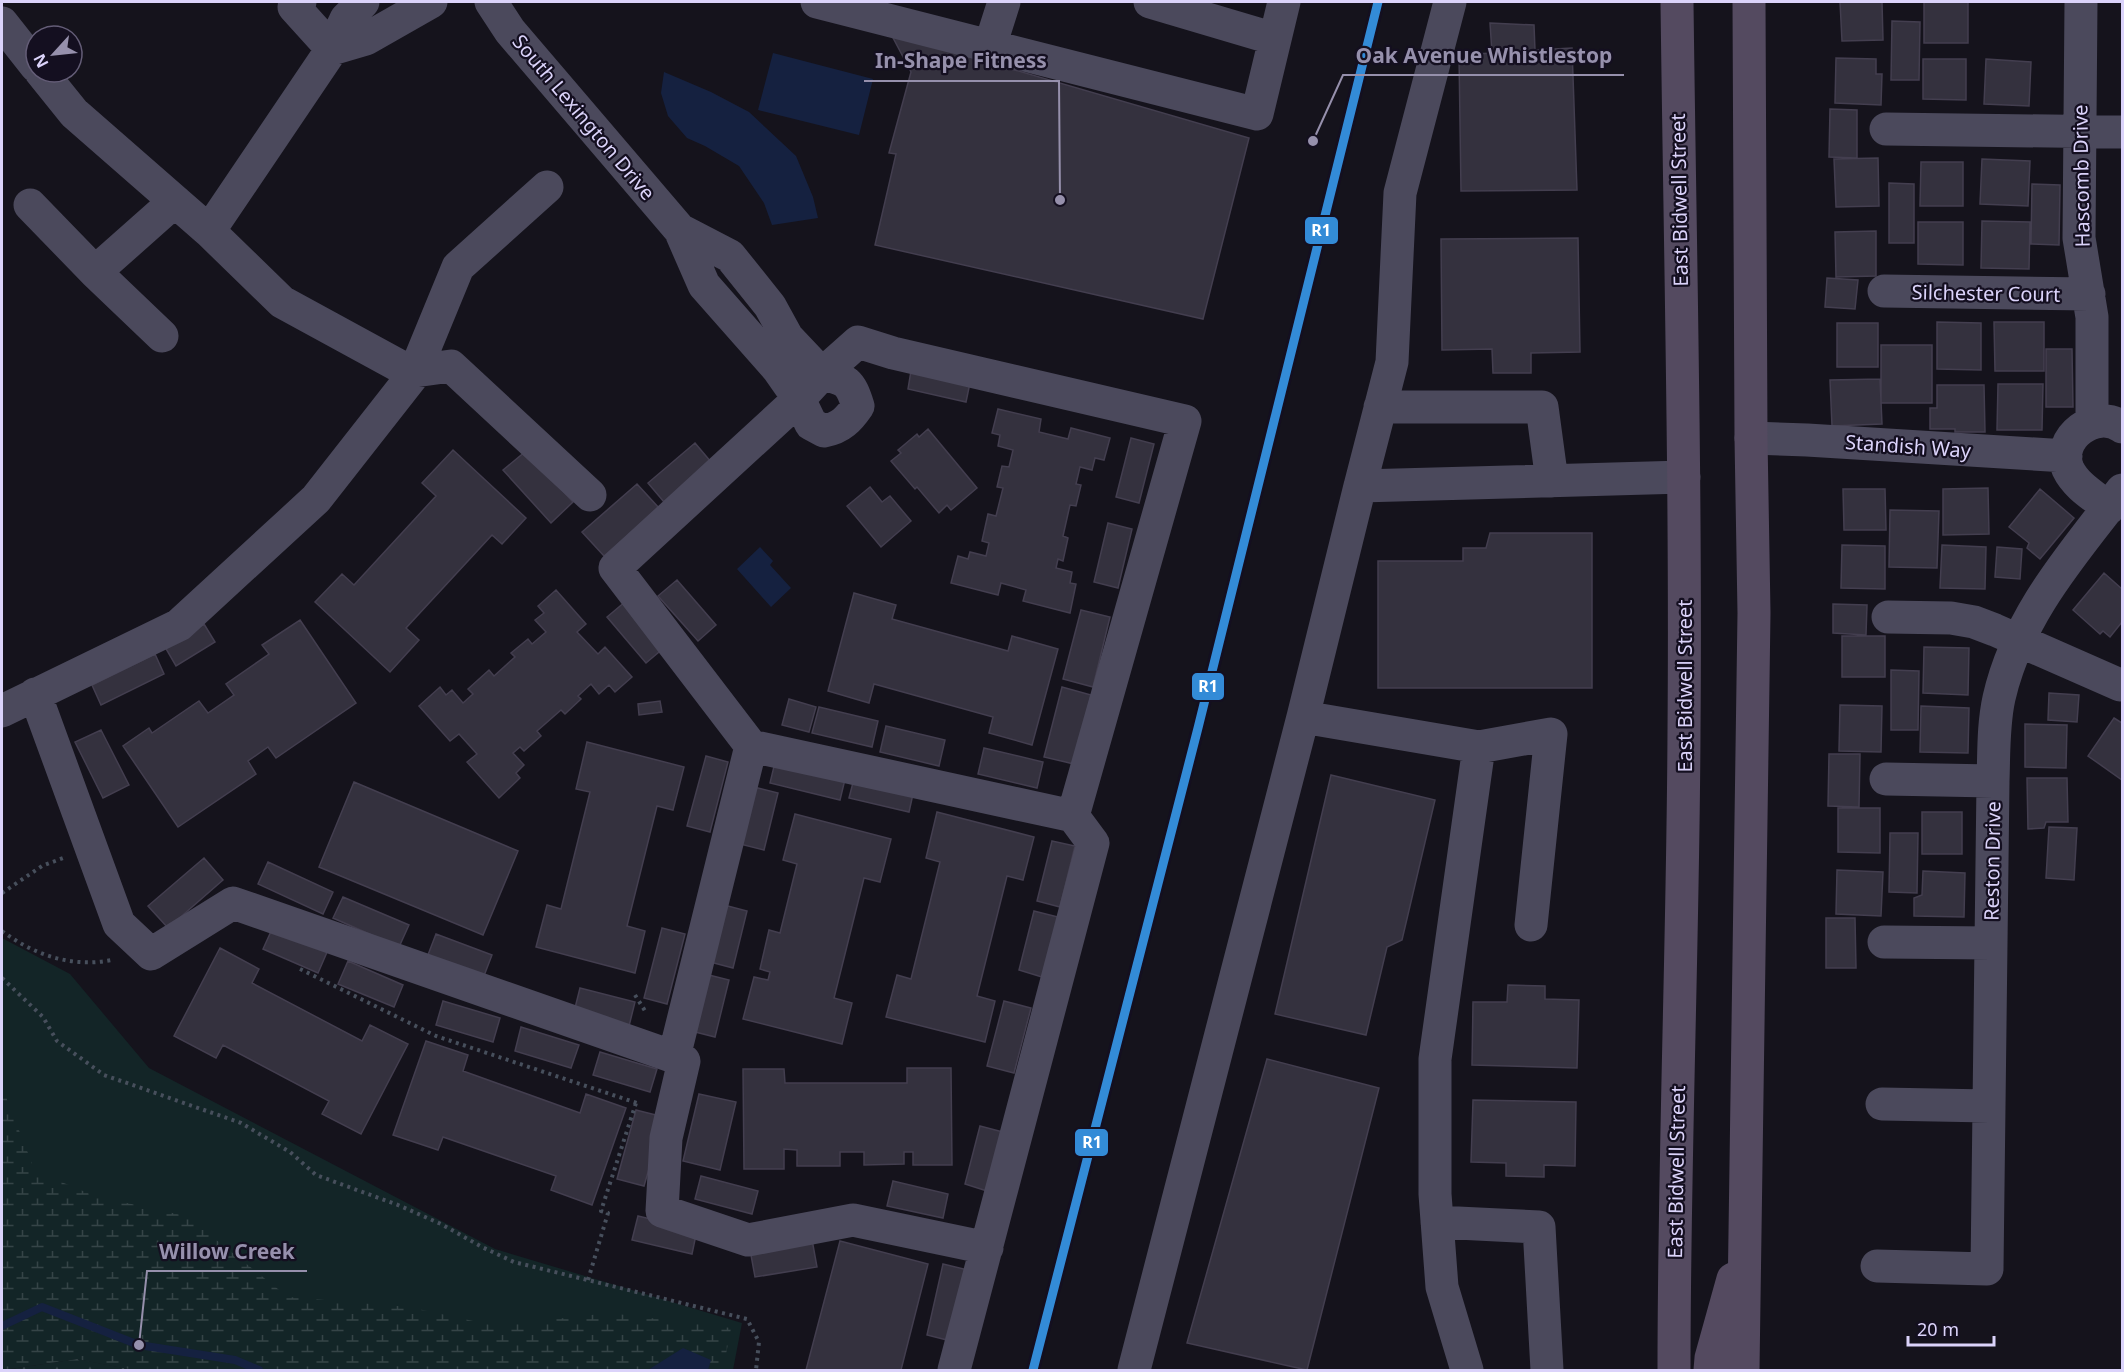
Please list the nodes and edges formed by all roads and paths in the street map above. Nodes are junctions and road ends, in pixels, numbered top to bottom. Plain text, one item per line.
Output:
1 (300, 2) edge
2 (363, 2) edge
3 (430, 2) edge
4 (491, 2) edge
5 (817, 2) edge
6 (1004, 2) edge
7 (1150, 2) edge
8 (1284, 2) edge
9 (1450, 2) edge
10 (1677, 2) edge
11 (1749, 2) edge
12 (2081, 2) edge
13 (2, 23) edge
14 (1275, 39) junction
15 (990, 46) junction
16 (332, 49) junction
17 (24, 51) edge
18 (51, 84) edge
19 (1886, 129) dead end
20 (2079, 132) junction
21 (2122, 132) edge
22 (547, 187) dead end
23 (175, 201) junction
24 (30, 205) dead end
25 (680, 230) junction
26 (209, 231) junction
27 (95, 272) junction
28 (1884, 291) dead end
29 (2089, 294) junction
30 (162, 336) dead end
31 (415, 373) junction
32 (822, 374) junction
33 (799, 399) junction
34 (1380, 407) junction
35 (2107, 424) edge
36 (1751, 438) junction
37 (2066, 456) junction
38 (1684, 477) junction
39 (1552, 481) junction
40 (1360, 486) junction
41 (590, 495) dead end
42 (2116, 499) edge
43 (1888, 617) dead end
44 (2018, 640) junction
45 (2120, 685) dead end
46 (36, 694) junction
47 (2, 711) edge
48 (1303, 717) junction
49 (751, 746) junction
50 (1479, 747) junction
51 (1886, 779) dead end
52 (1993, 781) junction
53 (1074, 816) junction
54 (92, 847) junction
55 (2, 893) edge
56 (1531, 926) dead end
57 (2, 931) edge
58 (1884, 942) dead end
59 (1991, 943) junction
60 (151, 954) junction
61 (300, 969) dead end
62 (2, 978) edge
63 (635, 995) dead end
64 (666, 1054) junction
65 (637, 1103) junction
66 (1882, 1104) dead end
67 (646, 1106) dead end
68 (1989, 1106) junction
69 (1437, 1222) junction
70 (1745, 1237) junction
71 (987, 1248) junction
72 (1877, 1266) dead end
73 (588, 1280) junction
74 (756, 1371) edge
75 (954, 1371) edge
76 (1134, 1371) edge
77 (1467, 1371) edge
78 (1547, 1371) edge
79 (1674, 1371) edge
80 (1710, 1371) edge
81 (1743, 1371) edge

1 - 16 street
2 - 16 street
3 - 16 street
4 - 25 street, South Lexington Drive
5 - 15 street
6 - 15 street
7 - 14 street
8 - 14 street
9 - 34 street
10 - 38 main road, East Bidwell Street
11 - 36 main road
12 - 20 street, Hascomb Drive
13 - 17 street
14 - 15 street
16 - 26 street
18 - 23 street
19 - 20 street
20 - 21 street
20 - 29 street, Hascomb Drive
22 - 31 street
23 - 26 street
23 - 27 street
24 - 27 street
25 - 32 street, South Lexington Drive
25 - 33 street, South Lexington Drive
26 - 31 street
27 - 30 street
28 - 29 street, Silchester Court
29 - 35 street, Hascomb Drive
31 - 41 street
31 - 46 street
32 - 33 street
32 - 33 street
32 - 53 street
33 - 49 street
34 - 39 street
34 - 40 street
35 - 37 street, Hascomb Drive
36 - 37 street, Standish Way
36 - 70 main road
37 - 42 street
38 - 39 street
38 - 79 main road, East Bidwell Street
39 - 40 street
40 - 48 street
42 - 44 street, Reston Drive
43 - 44 street
44 - 45 street
44 - 52 street, Reston Drive
46 - 47 street
46 - 54 street
48 - 50 street
48 - 76 street
49 - 53 street
49 - 64 street
50 - 56 street
50 - 69 street
51 - 52 street
52 - 59 street, Reston Drive
53 - 71 street
54 - 55 path
54 - 60 street
57 - 60 path
58 - 59 street
59 - 68 street, Reston Drive
60 - 64 street
61 - 65 path
62 - 73 path
63 - 64 path
64 - 71 street
65 - 67 path
65 - 73 path
66 - 68 street
68 - 72 street, Reston Drive
69 - 77 street
69 - 78 street
70 - 80 main road
70 - 81 main road
71 - 75 street
73 - 74 path

